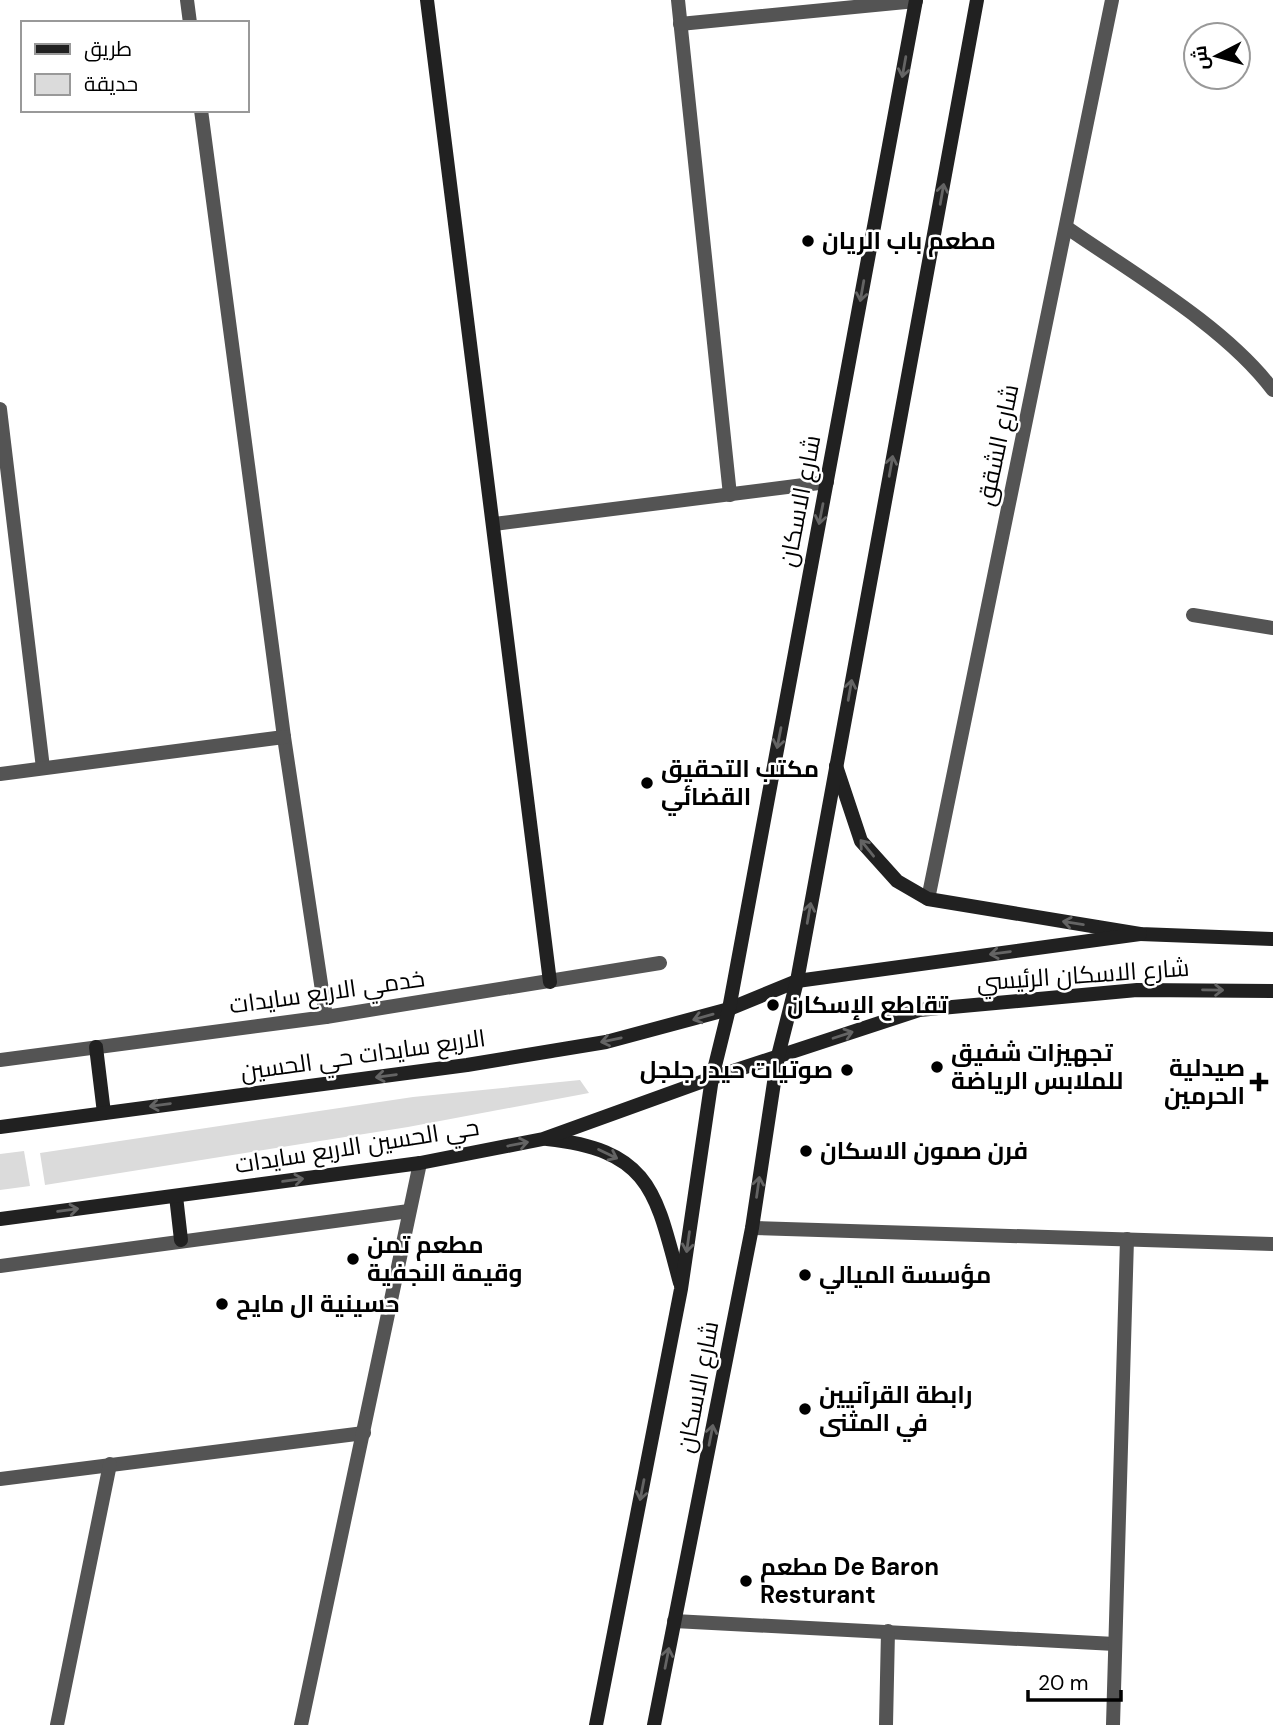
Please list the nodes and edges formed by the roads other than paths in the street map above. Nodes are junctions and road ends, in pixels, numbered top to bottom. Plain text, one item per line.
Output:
1 (187, 0) edge
2 (427, 0) edge
3 (678, 0) edge
4 (916, 0) edge
5 (978, 0) edge
6 (1112, 0) edge
7 (190, 21) edge
8 (680, 24) junction
9 (201, 112) edge
10 (1066, 227) junction
11 (1273, 390) edge
12 (0, 409) edge
13 (827, 482) junction
14 (730, 495) junction
15 (494, 524) junction
16 (1193, 615) dead end
17 (1273, 628) edge
18 (284, 737) junction
19 (836, 765) junction
20 (43, 768) junction
21 (0, 774) edge
22 (928, 899) junction
23 (1140, 934) junction
24 (1273, 939) edge
25 (660, 963) dead end
26 (797, 981) junction
27 (550, 982) junction
28 (1273, 991) edge
29 (729, 1009) junction
30 (326, 1017) junction
31 (96, 1047) junction
32 (778, 1056) junction
33 (0, 1060) edge
34 (712, 1078) junction
35 (104, 1113) junction
36 (0, 1127) edge
37 (542, 1139) junction
38 (420, 1163) junction
39 (176, 1196) junction
40 (409, 1211) junction
41 (0, 1219) edge
42 (752, 1228) junction
43 (1127, 1239) junction
44 (181, 1240) junction
45 (1273, 1244) edge
46 (0, 1266) edge
47 (681, 1289) junction
48 (365, 1433) junction
49 (110, 1464) junction
50 (0, 1479) edge
51 (674, 1621) junction
52 (888, 1632) junction
53 (1115, 1644) junction
54 (57, 1725) edge
55 (301, 1725) edge
56 (596, 1725) edge
57 (654, 1725) edge
58 (886, 1725) edge
59 (1113, 1725) edge

1 - 7 street
2 - 15 main road
3 - 8 street
4 - 8 street
4 -> 13 main road, شارع الاسكان
19 -> 5 main road
6 - 10 street, شارع الشقق
8 - 14 street
9 - 18 street
10 - 11 street
10 - 22 street, شارع الشقق
12 - 20 street
13 - 14 street
13 -> 29 main road, شارع الاسكان
14 - 15 street
15 - 27 main road
16 - 17 street
18 - 20 street
18 - 30 street
22 -> 19 main road
26 -> 19 main road
20 - 21 street
23 -> 22 main road
23 - 24 main road, شارع الاسكان الرئيسي
23 -> 26 main road, الاربع سايدات حي الحسين
25 - 27 street, خدمي الاربع سايدات
26 - 29 main road, الاربع سايدات حي الحسين
26 - 32 main road, شارع الاسكان
27 - 30 street, خدمي الاربع سايدات
32 -> 28 main road, شارع الاسكان الرئيسي
29 - 34 main road, شارع الاسكان
29 -> 35 main road, الاربع سايدات حي الحسين
30 - 31 street, خدمي الاربع سايدات
31 - 33 street, خدمي الاربع سايدات
31 - 35 main road
32 - 34 main road, شارع الاسكان الرئيسي
42 -> 32 main road, شارع الاسكان
34 - 37 main road, حي الحسين الاربع سايدات
34 -> 47 main road, شارع الاسكان
35 - 36 main road, الاربع سايدات حي الحسين
38 -> 37 main road, حي الحسين الاربع سايدات
37 -> 47 main road
39 -> 38 main road, حي الحسين الاربع سايدات
38 - 40 street
41 -> 39 main road, حي الحسين الاربع سايدات
39 - 44 main road
40 - 44 street
40 - 48 street
42 - 43 street
51 -> 42 main road, شارع الاسكان
43 - 45 street
43 - 53 street
44 - 46 street
47 -> 56 main road, شارع الاسكان
48 - 49 street
48 - 55 street
49 - 50 street
49 - 54 street
51 - 52 street
57 -> 51 main road, شارع الاسكان
52 - 53 street
52 - 58 street
53 - 59 street

